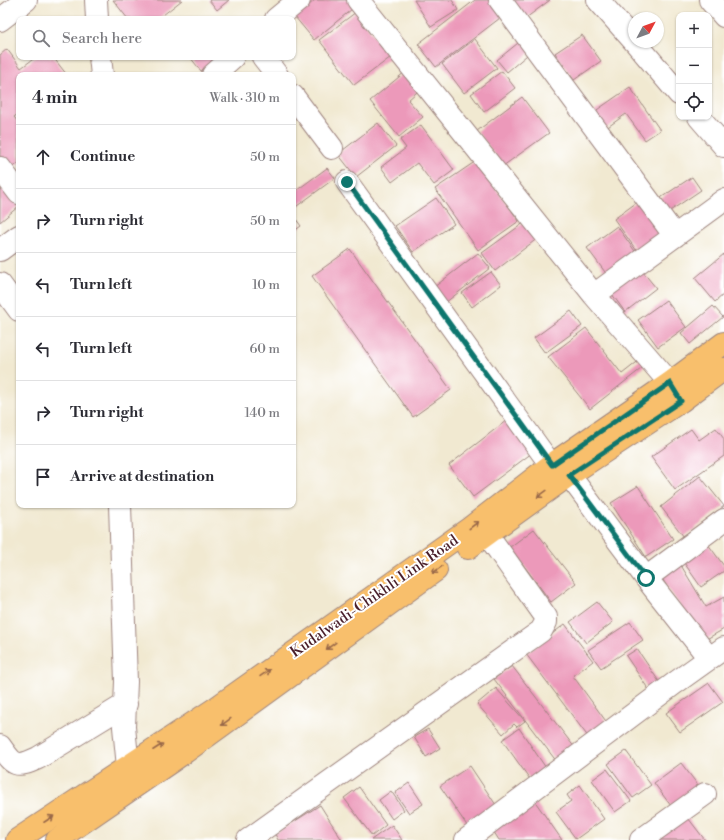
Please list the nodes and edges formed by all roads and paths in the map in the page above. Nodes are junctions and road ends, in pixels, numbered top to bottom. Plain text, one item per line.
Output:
1 (26, 0) edge
2 (96, 0) edge
3 (299, 0) edge
4 (358, 0) edge
5 (500, 0) edge
6 (598, 0) edge
7 (710, 0) edge
8 (97, 16) edge
9 (280, 16) edge
10 (724, 16) edge
11 (0, 20) edge
12 (628, 35) edge
13 (639, 48) edge
14 (100, 60) edge
15 (230, 60) edge
16 (265, 60) edge
17 (102, 72) edge
18 (216, 72) edge
19 (275, 72) edge
20 (676, 91) edge
21 (296, 100) edge
22 (702, 120) edge
23 (724, 146) edge
24 (332, 148) dead end
25 (0, 168) edge
26 (347, 182) dead end
27 (16, 189) edge
28 (724, 200) edge
29 (675, 236) junction
30 (16, 238) edge
31 (0, 250) edge
32 (0, 284) edge
33 (594, 295) junction
34 (16, 306) edge
35 (724, 343) edge
36 (724, 369) edge
37 (670, 383) junction
38 (681, 401) junction
39 (560, 470) junction
40 (120, 508) edge
41 (724, 520) edge
42 (487, 534) junction
43 (646, 578) junction
44 (717, 653) edge
45 (126, 704) junction
46 (0, 746) edge
47 (128, 767) junction
48 (705, 794) dead end
49 (17, 840) edge
50 (57, 840) edge
51 (248, 840) edge
52 (466, 840) edge
53 (641, 840) edge

1 - 11 street
2 - 8 street
3 - 9 street
4 - 33 street
5 - 29 street
6 - 12 street
7 - 10 street
13 - 20 street
14 - 17 street
15 - 18 street
16 - 19 street
21 - 24 street
22 - 23 street
25 - 27 street
26 - 39 street
28 - 29 street
29 - 33 street
30 - 31 street
32 - 34 street
33 - 37 street
35 - 37 main road, Kudalwadi-Chikhli Link Road
36 - 38 main road, Kudalwadi-Chikhli Link Road
37 - 38 main road
37 - 39 main road, Kudalwadi-Chikhli Link Road
38 - 39 main road, Kudalwadi-Chikhli Link Road
39 -> 42 main road, Kudalwadi-Chikhli Link Road
39 - 43 street
47 -> 39 main road, Kudalwadi-Chikhli Link Road
40 - 45 street
41 - 43 street
42 -> 50 main road, Kudalwadi-Chikhli Link Road
42 - 51 street
43 - 44 street
44 - 52 street
45 - 46 street
45 - 47 street
49 -> 47 main road, Kudalwadi-Chikhli Link Road
48 - 53 street

